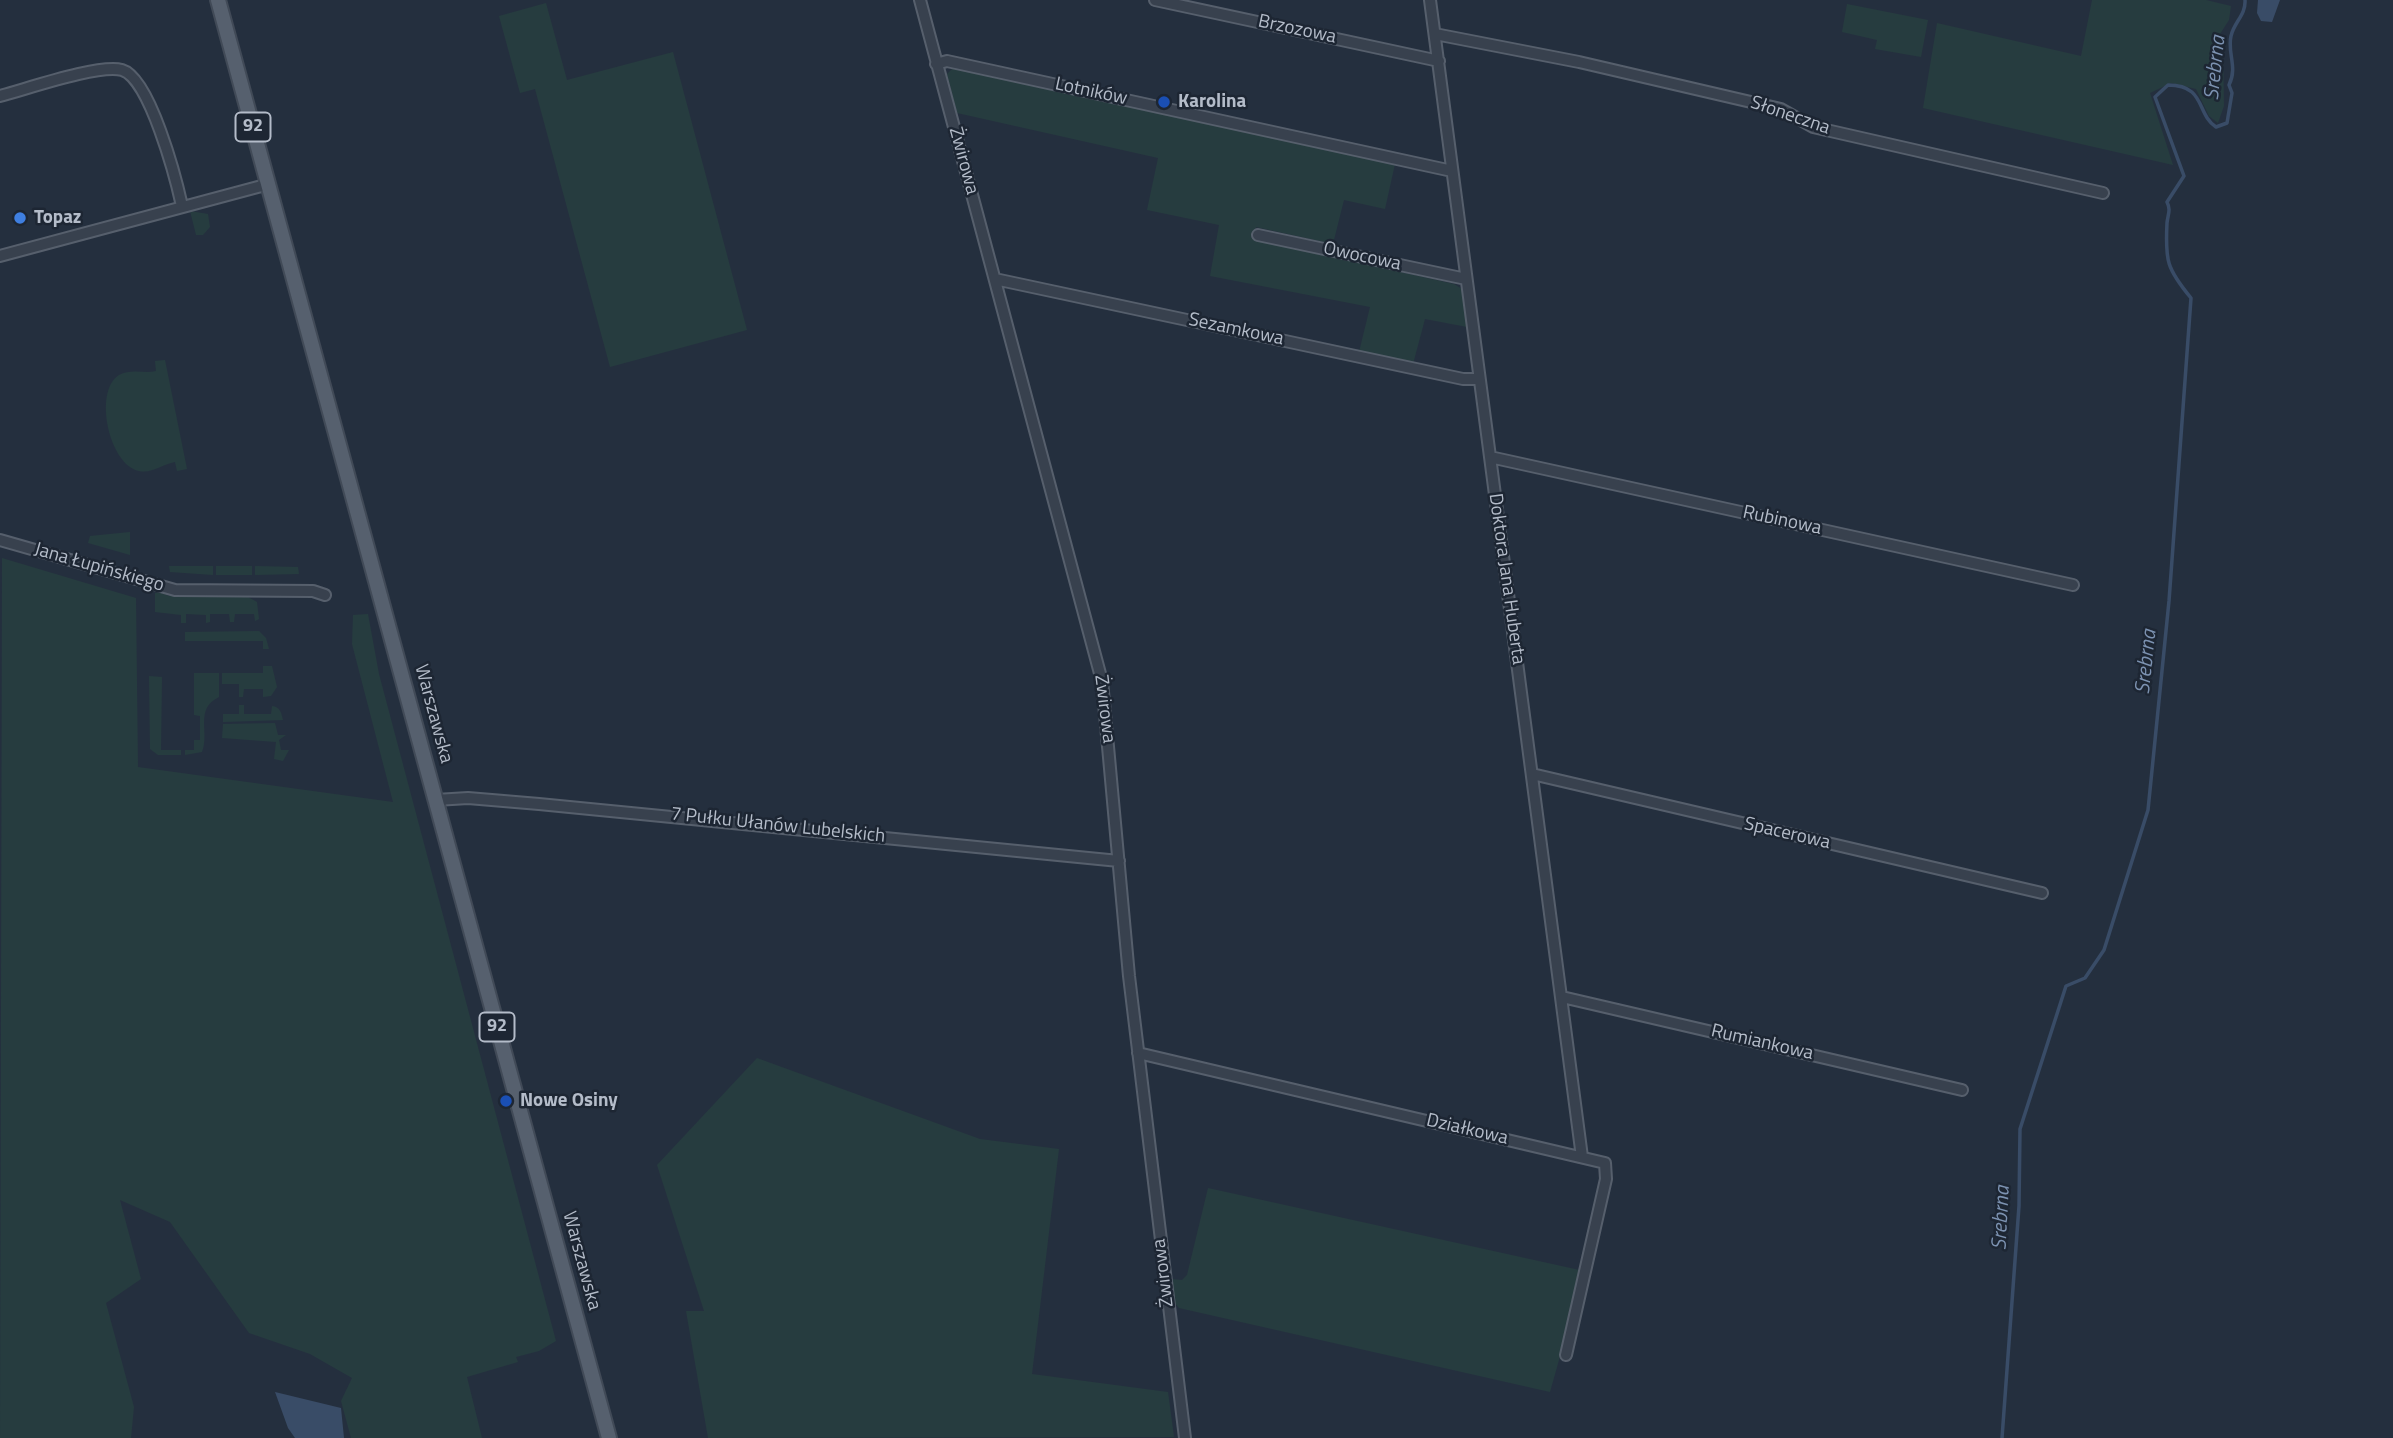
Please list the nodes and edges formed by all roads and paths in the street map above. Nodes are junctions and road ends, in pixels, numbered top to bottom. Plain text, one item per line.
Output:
1 (218, 0) edge
2 (920, 0) edge
3 (1155, 0) edge
4 (1430, 0) edge
5 (1435, 34) junction
6 (1438, 61) junction
7 (936, 64) junction
8 (0, 96) edge
9 (1452, 171) junction
10 (269, 184) junction
11 (2103, 193) dead end
12 (182, 206) junction
13 (1258, 234) dead end
14 (0, 256) edge
15 (995, 279) junction
16 (1466, 279) junction
17 (1478, 379) junction
18 (1490, 457) junction
19 (0, 540) edge
20 (2073, 585) dead end
21 (325, 594) dead end
22 (1532, 774) junction
23 (436, 800) junction
24 (1119, 860) junction
25 (2042, 893) dead end
26 (1562, 997) junction
27 (1138, 1053) junction
28 (1962, 1090) dead end
29 (1582, 1157) junction
30 (1566, 1355) dead end
31 (609, 1438) edge
32 (1185, 1438) edge

1 - 10 main road, Warszawska / 92
2 - 7 street, Żwirowa
3 - 6 street, Brzozowa
4 - 5 street, Doktora Jana Huberta
5 - 6 street, Doktora Jana Huberta
5 - 11 street, Słoneczna
6 - 9 street, Doktora Jana Huberta
7 - 9 street, Lotników
7 - 15 street, Żwirowa
8 - 12 street
9 - 16 street, Doktora Jana Huberta
10 - 12 street
10 - 23 main road, Warszawska / 92
12 - 14 street
13 - 16 street, Owocowa
15 - 17 street, Sezamkowa
15 - 24 street, Żwirowa
16 - 17 street, Doktora Jana Huberta
17 - 18 street, Doktora Jana Huberta
18 - 20 street, Rubinowa
18 - 22 street, Doktora Jana Huberta
19 - 21 street, Jana Łupińskiego
22 - 25 street, Spacerowa
22 - 26 street, Doktora Jana Huberta
23 - 24 street, 7 Pułku Ułanów Lubelskich
23 - 31 main road, Warszawska / 92
24 - 27 street, Żwirowa
26 - 28 street, Rumiankowa
26 - 29 street, Doktora Jana Huberta
27 - 29 street, Działkowa
27 - 32 street, Żwirowa
29 - 30 street, Działkowa

